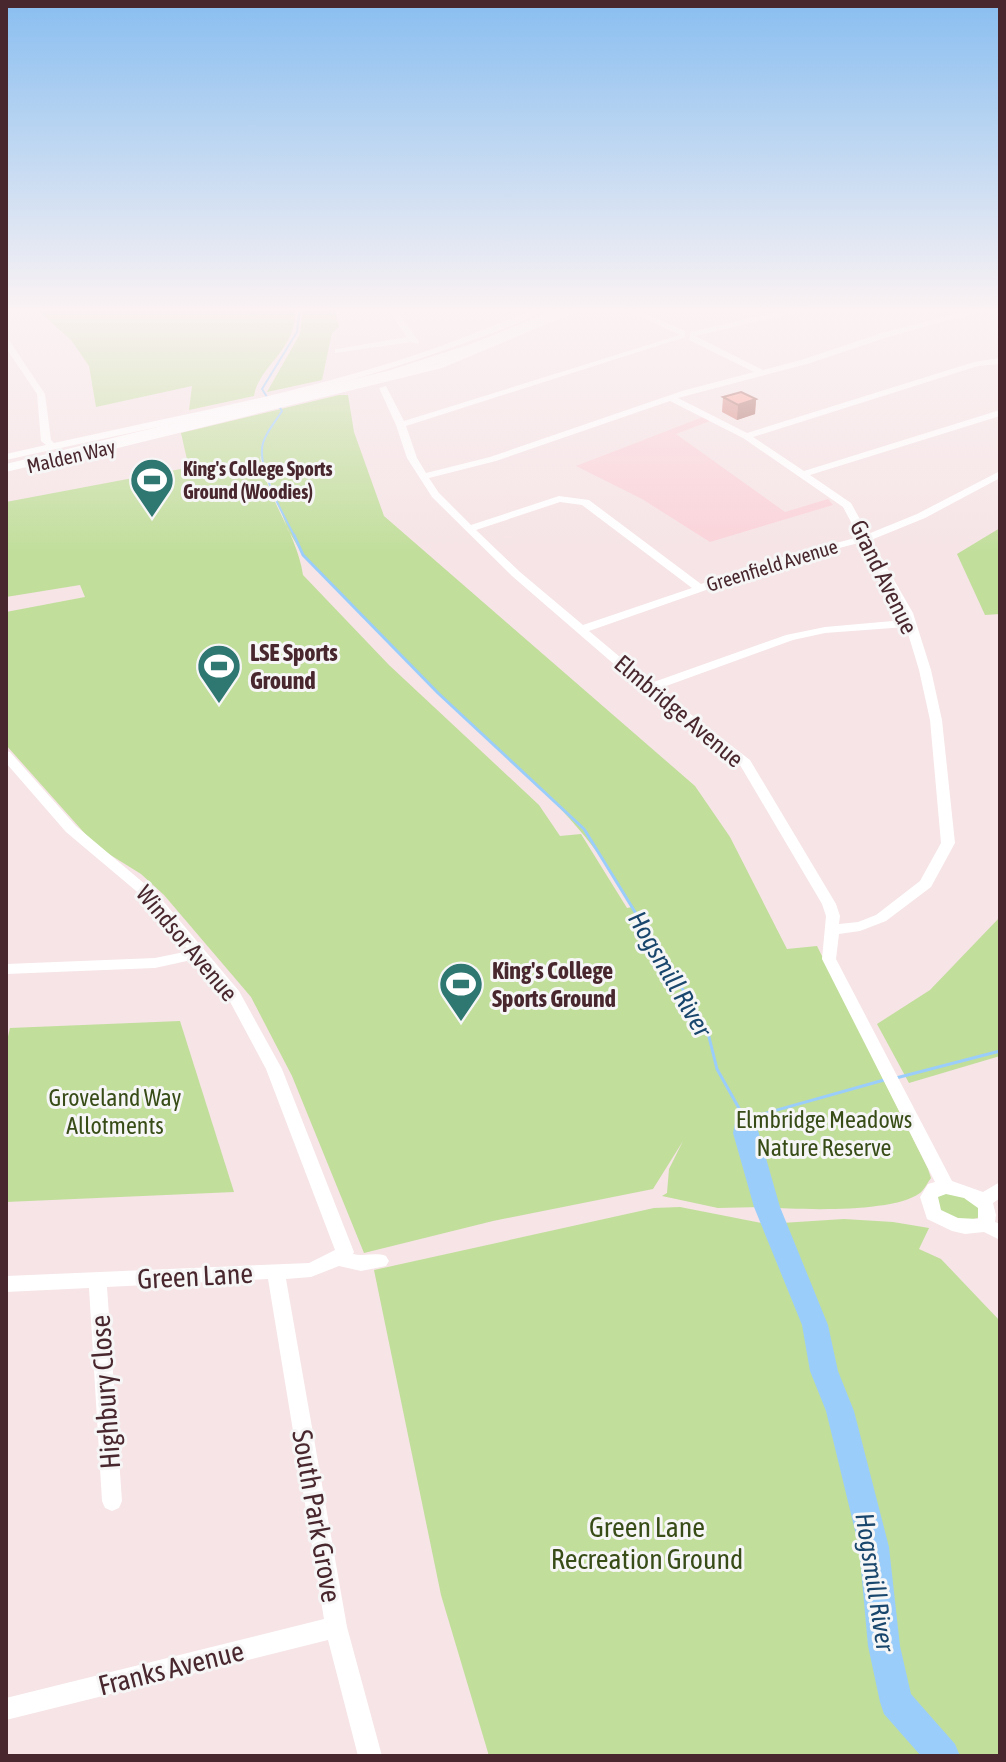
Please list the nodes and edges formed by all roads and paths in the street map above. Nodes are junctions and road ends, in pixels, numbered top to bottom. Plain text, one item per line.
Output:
1 (38, 389) edge
2 (311, 389) edge
3 (317, 389) edge
4 (338, 389) edge
5 (338, 389) edge
6 (385, 389) edge
7 (512, 389) edge
8 (702, 389) edge
9 (896, 389) edge
10 (284, 398) junction
11 (670, 398) junction
12 (254, 406) junction
13 (1000, 413) edge
14 (401, 425) junction
15 (746, 436) junction
16 (51, 445) junction
17 (6, 464) edge
18 (804, 474) junction
19 (1000, 474) edge
20 (422, 477) junction
21 (468, 529) junction
22 (866, 538) junction
23 (698, 587) junction
24 (910, 623) junction
25 (583, 629) junction
26 (649, 688) junction
27 (6, 755) edge
28 (832, 930) junction
29 (201, 953) junction
30 (6, 969) edge
31 (946, 1187) junction
32 (1000, 1189) edge
33 (983, 1201) junction
34 (993, 1229) edge
35 (338, 1258) junction
36 (380, 1261) dead end
37 (276, 1272) junction
38 (98, 1282) junction
39 (6, 1284) edge
40 (112, 1501) dead end
41 (336, 1627) junction
42 (6, 1709) edge
43 (370, 1756) edge

1 - 16 street
2 - 10 street
3 - 10 highway
4 - 10 highway
5 - 10 street, Malden Way
6 - 14 street, Elmbridge Avenue
7 - 14 street
8 - 11 street
9 - 15 street
10 - 12 highway, Malden Way
11 - 15 street, Grand Avenue
11 - 20 street
12 - 16 street, Malden Way
12 - 17 highway, Malden Way
13 - 18 street
14 - 20 street, Elmbridge Avenue
15 - 18 street, Grand Avenue
16 - 17 street, Malden Way
18 - 22 street, Grand Avenue
19 - 22 street, Greenfield Avenue
20 - 21 street, Elmbridge Avenue
21 - 23 street
21 - 25 street, Elmbridge Avenue
22 - 23 street, Greenfield Avenue
22 - 24 street, Grand Avenue
23 - 25 street, Greenfield Avenue
24 - 26 street
24 - 28 street, Grand Avenue
25 - 26 street, Elmbridge Avenue
26 - 28 street, Elmbridge Avenue
27 - 29 street, Windsor Avenue
28 - 31 street, Elmbridge Avenue
29 - 30 street
29 - 35 street, Windsor Avenue
31 - 33 street
31 - 34 street
32 - 33 street
33 - 34 street
35 - 36 street, Green Lane
35 - 37 street, Green Lane
37 - 38 street, Green Lane
37 - 41 street, South Park Grove
38 - 39 street, Green Lane
38 - 40 street, Highbury Close
41 - 42 street, Franks Avenue
41 - 43 street, South Park Grove

